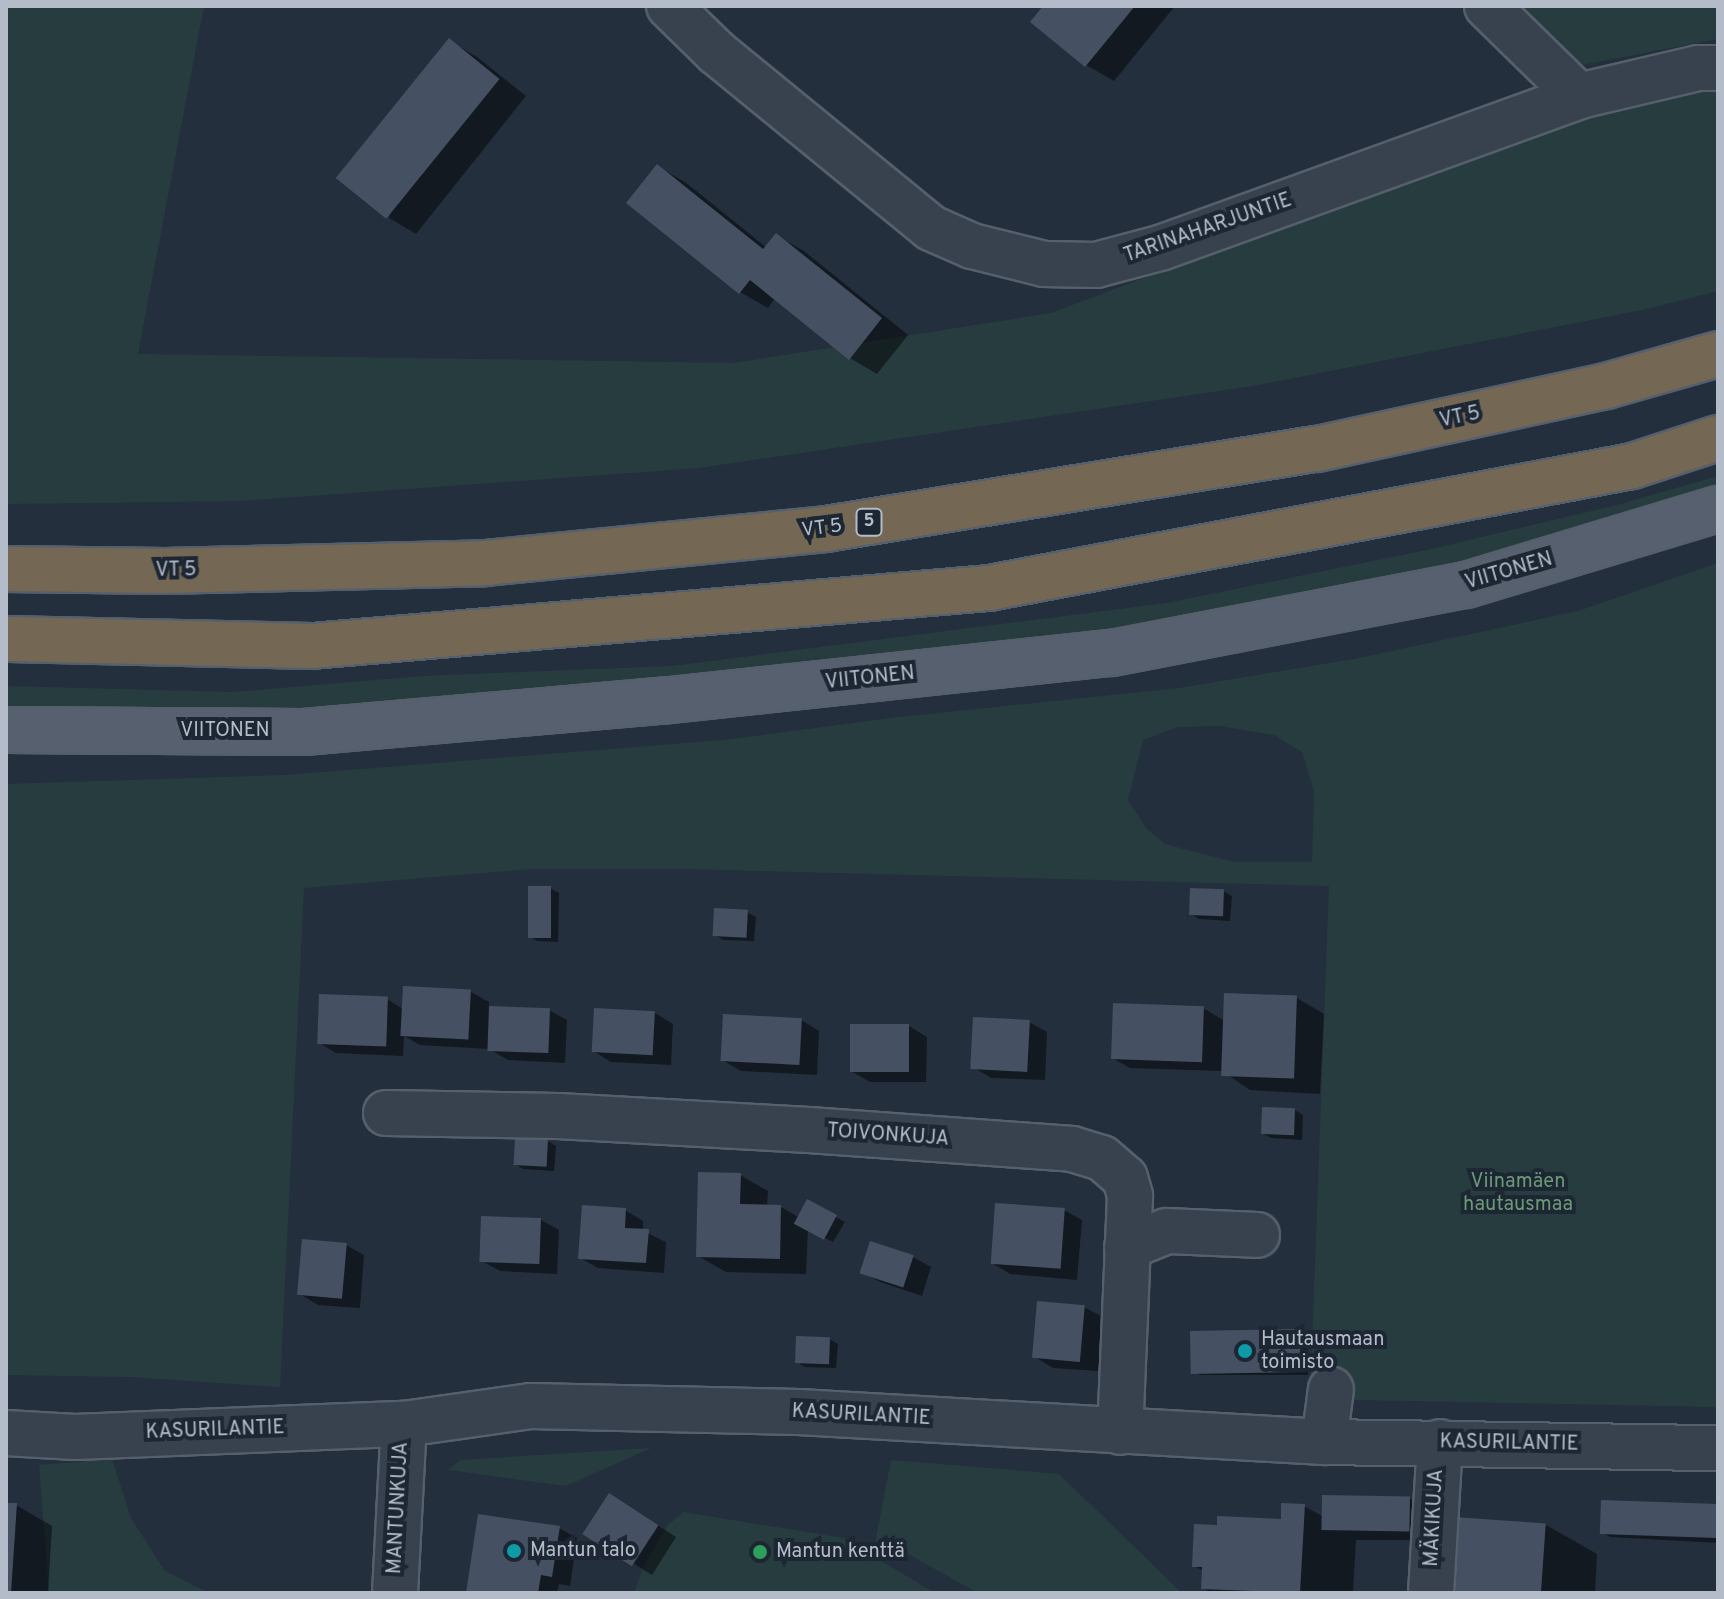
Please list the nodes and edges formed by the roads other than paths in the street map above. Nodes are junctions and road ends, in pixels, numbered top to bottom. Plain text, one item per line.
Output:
1 (669, 6) edge
2 (1487, 6) edge
3 (1718, 68) edge
4 (1579, 96) junction
5 (1718, 354) edge
6 (1718, 438) edge
7 (1718, 509) edge
8 (6, 569) edge
9 (6, 639) edge
10 (6, 730) edge
11 (386, 1113) dead end
12 (1257, 1235) dead end
13 (1127, 1247) junction
14 (1331, 1389) dead end
15 (404, 1424) junction
16 (1120, 1432) junction
17 (6, 1433) edge
18 (1324, 1442) junction
19 (1440, 1442) junction
20 (1718, 1448) edge
21 (395, 1593) edge
22 (1431, 1593) edge

1 - 4 street, TARINAHARJUNTIE
2 - 4 street
3 - 4 street, TARINAHARJUNTIE
5 - 8 highway, VT 5 / 5
6 - 9 highway
7 - 10 main road, VIITONEN
11 - 13 street, TOIVONKUJA
12 - 13 street
13 - 16 street, TOIVONKUJA
14 - 18 street
15 - 16 street, KASURILANTIE
15 - 17 street, KASURILANTIE
15 - 21 street, MANTUNKUJA
16 - 18 street, KASURILANTIE
18 - 19 street, KASURILANTIE
19 - 20 street, KASURILANTIE
19 - 22 street, MÄKIKUJA

